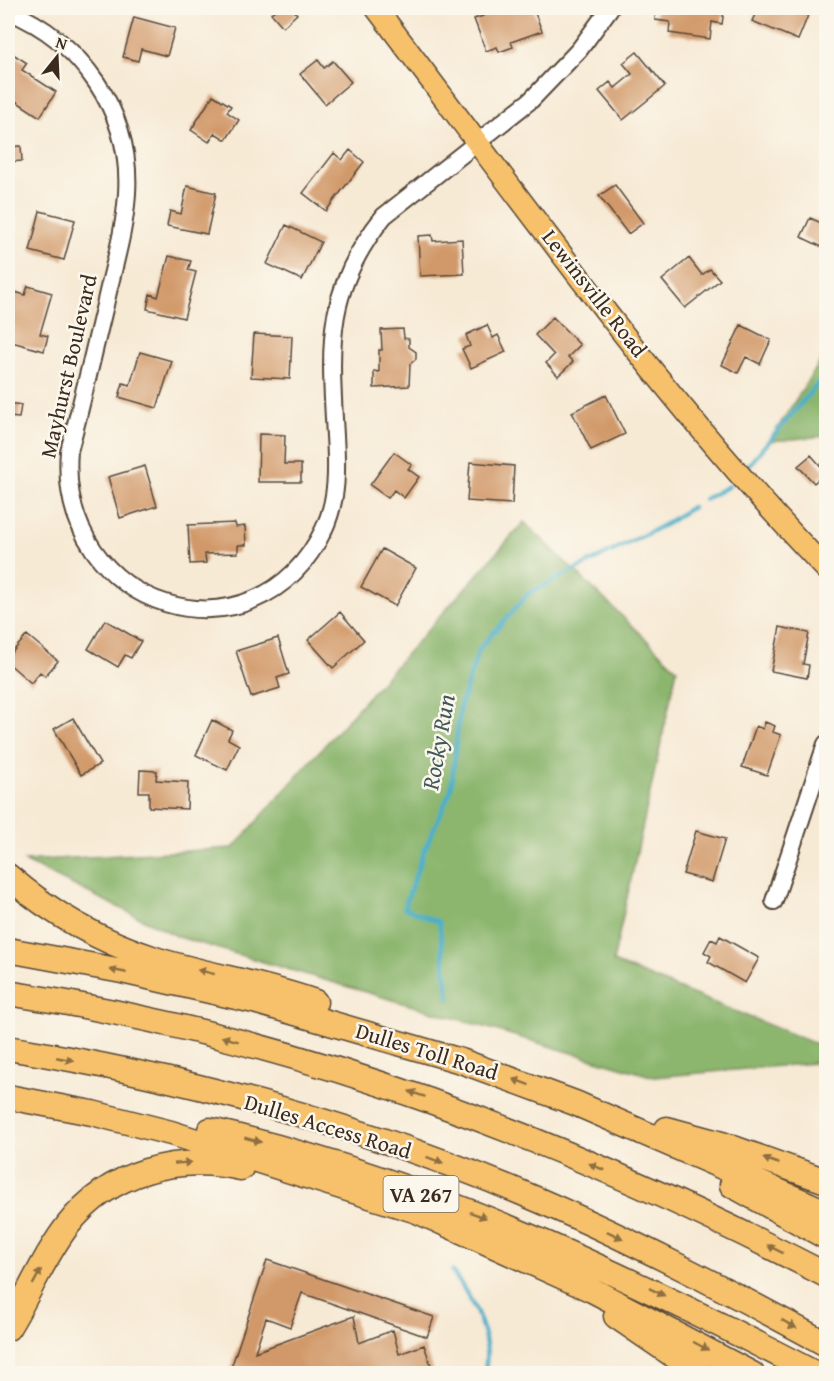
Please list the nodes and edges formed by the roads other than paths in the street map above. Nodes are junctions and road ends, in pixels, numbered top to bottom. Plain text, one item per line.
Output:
1 (376, 8) edge
2 (610, 8) edge
3 (8, 11) edge
4 (478, 141) junction
5 (826, 569) edge
6 (826, 744) edge
7 (8, 876) edge
8 (774, 901) dead end
9 (8, 950) edge
10 (8, 993) edge
11 (419, 1047) junction
12 (8, 1048) edge
13 (8, 1097) edge
14 (575, 1103) junction
15 (92, 1113) junction
16 (826, 1181) edge
17 (353, 1189) junction
18 (826, 1212) edge
19 (826, 1237) edge
20 (518, 1254) junction
21 (826, 1275) edge
22 (8, 1328) edge
23 (826, 1344) edge
24 (702, 1374) edge
25 (752, 1374) edge
26 (816, 1374) edge

1 - 4 main road, Lewinsville Road
2 - 4 street, Mayhurst Boulevard
3 - 4 street, Mayhurst Boulevard
4 - 5 main road, Lewinsville Road
6 - 8 street
11 -> 7 highway
11 -> 9 highway, Dulles Toll Road
21 -> 10 highway
14 -> 11 highway, Dulles Toll Road
12 -> 23 highway, Dulles Access Road
13 - 15 highway, VA 267
16 -> 14 highway
14 - 18 highway, Dulles Toll Road
14 - 19 highway
15 - 17 highway, VA 267
15 -> 26 highway, VA 267
17 - 20 highway, VA 267
22 -> 17 highway
20 - 24 highway
20 -> 25 highway, VA 267

